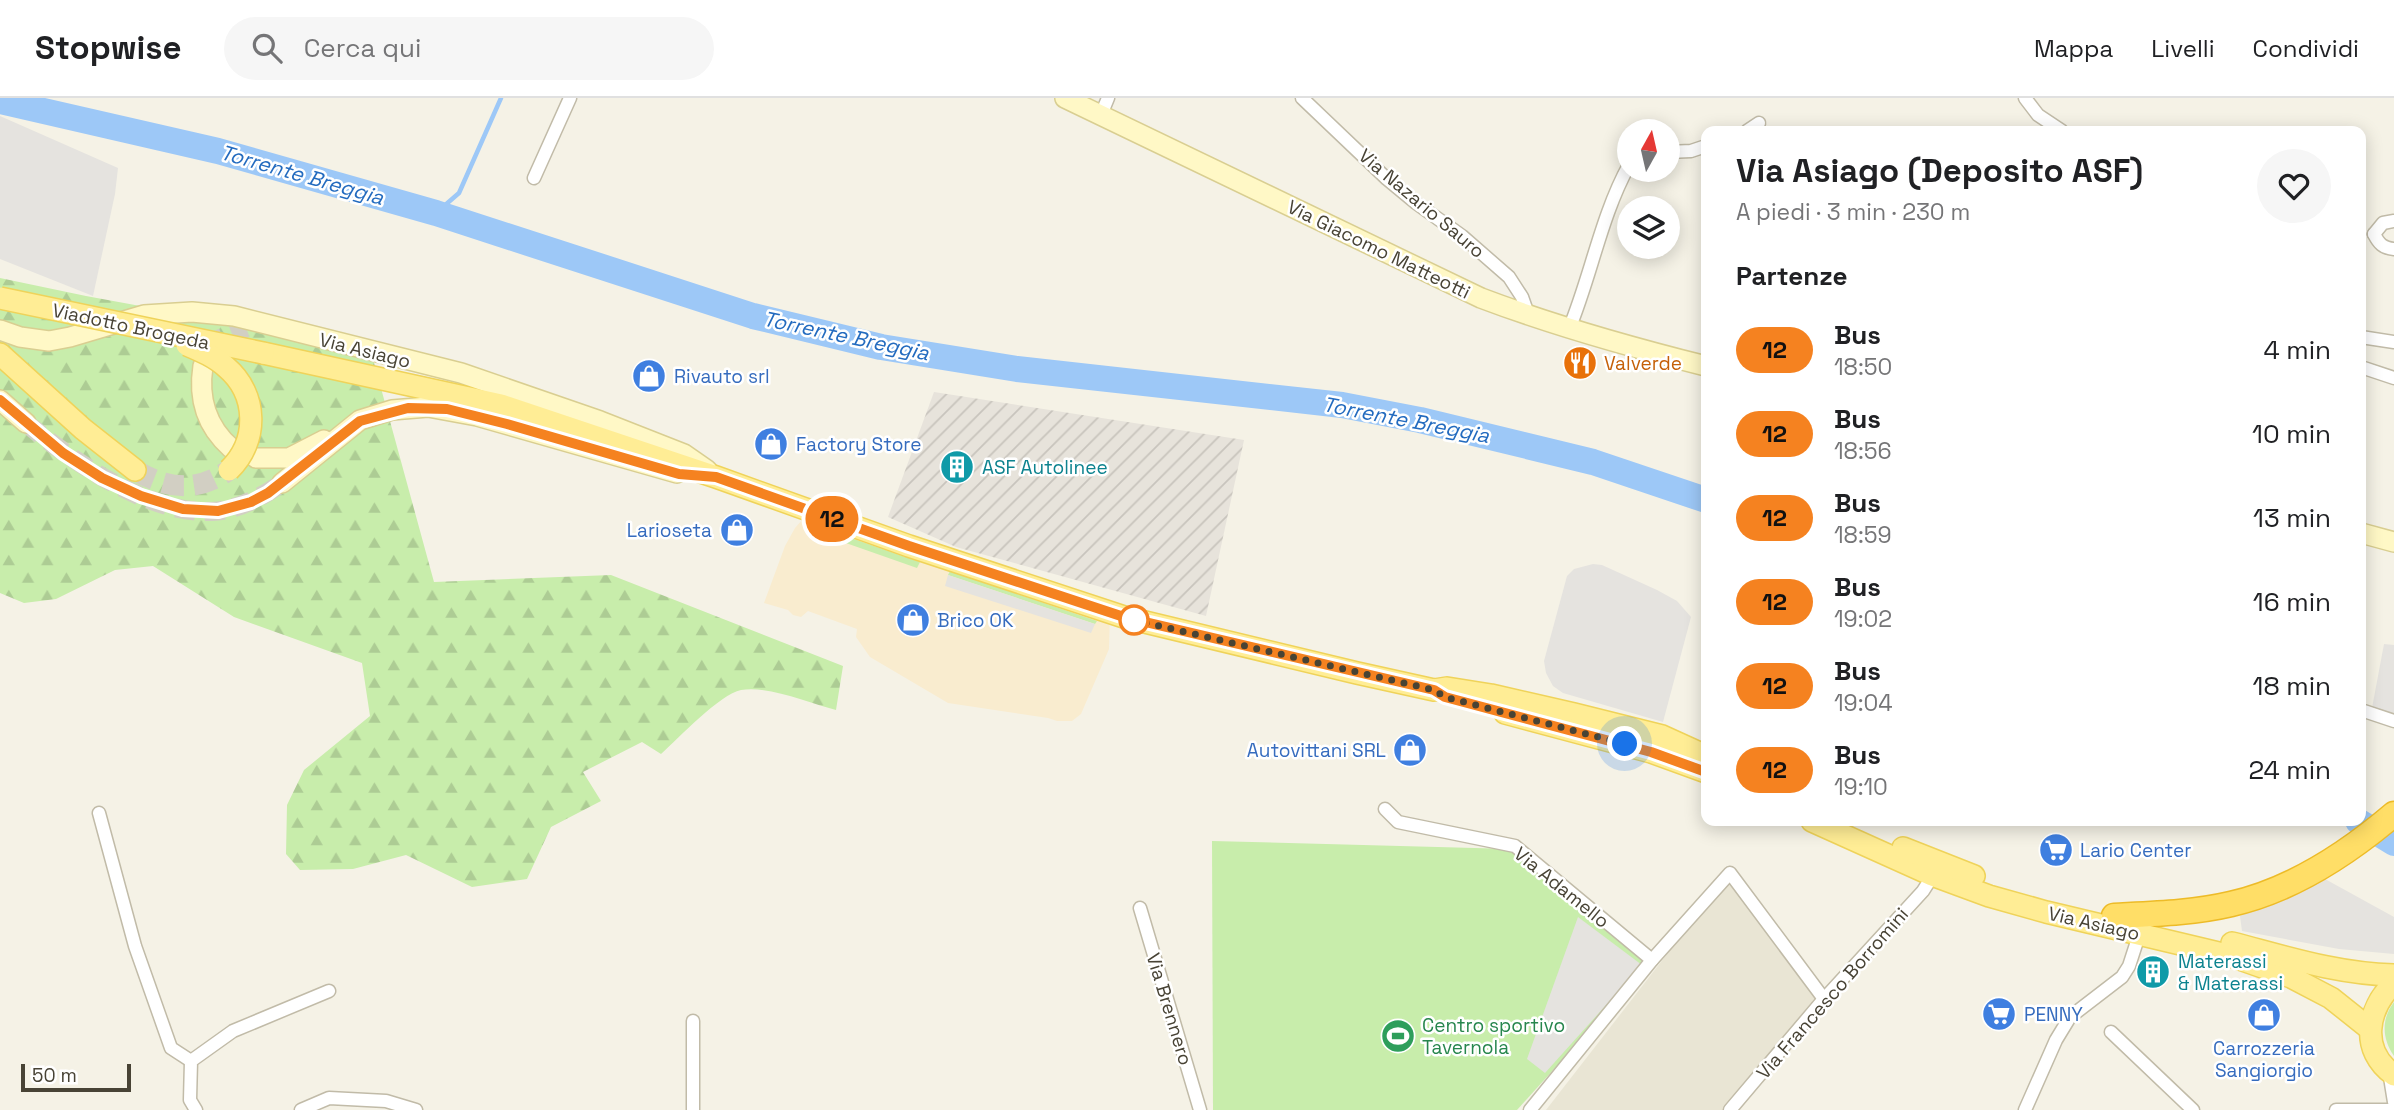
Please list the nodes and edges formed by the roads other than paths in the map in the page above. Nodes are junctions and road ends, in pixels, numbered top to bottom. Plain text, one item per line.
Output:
1 (570, 98) edge
2 (1065, 98) edge
3 (1302, 98) edge
4 (2025, 98) edge
5 (1104, 106) edge
6 (1759, 123) dead end
7 (1754, 126) edge
8 (2055, 126) edge
9 (1701, 147) edge
10 (1680, 151) edge
11 (534, 178) dead end
12 (1622, 182) edge
13 (2394, 221) edge
14 (2366, 233) edge
15 (2374, 234) junction
16 (2394, 249) edge
17 (0, 298) edge
18 (1530, 317) junction
19 (276, 327) junction
20 (246, 328) tunnel mouth
21 (1569, 329) junction
22 (0, 330) edge
23 (164, 333) junction
24 (2366, 338) edge
25 (2394, 342) edge
26 (0, 354) edge
27 (1701, 365) edge
28 (204, 366) dead end
29 (2366, 369) edge
30 (2394, 378) edge
31 (0, 400) edge
32 (360, 421) junction
33 (26, 423) tunnel mouth
34 (231, 448) dead end
35 (256, 458) dead end
36 (135, 470) tunnel mouth
37 (229, 470) tunnel mouth
38 (716, 477) junction
39 (282, 483) tunnel mouth
40 (2366, 534) edge
41 (2394, 542) edge
42 (1434, 690) junction
43 (2366, 712) edge
44 (2394, 721) edge
45 (1701, 754) edge
46 (1701, 770) edge
47 (1385, 808) dead end
48 (99, 813) dead end
49 (2394, 814) edge
50 (1825, 826) edge
51 (1855, 826) edge
52 (1942, 871) junction
53 (1140, 908) dead end
54 (2114, 916) junction
55 (2142, 928) junction
56 (1652, 960) junction
57 (2394, 975) edge
58 (2394, 983) edge
59 (329, 991) dead end
60 (1824, 999) junction
61 (693, 1021) dead end
62 (2370, 1029) junction
63 (2111, 1032) dead end
64 (191, 1061) junction
65 (2391, 1073) edge
66 (2394, 1102) edge
67 (196, 1110) edge
68 (301, 1110) edge
69 (416, 1110) edge
70 (694, 1110) edge
71 (1200, 1110) edge
72 (1530, 1110) edge
73 (1730, 1110) edge
74 (2025, 1110) edge
75 (2193, 1110) edge
76 (2336, 1110) edge
77 (2389, 1110) edge

1 - 11 street
2 - 5 street, Via Giacomo Matteotti
3 - 18 street, Via Nazario Sauro
4 - 8 street
5 - 18 street, Via Giacomo Matteotti
6 - 7 street
9 - 10 street
12 - 21 street
13 - 15 street
14 - 15 street
15 - 16 street
17 - 23 main road, Viadotto Brogeda, bridge
18 - 21 street, Via Giacomo Matteotti
19 - 20 street
19 - 22 street, Via Asiago
19 - 38 street, Via Asiago
21 - 27 street, Via Giacomo Matteotti
23 - 37 main road, bridge
23 - 38 main road, Viadotto Brogeda, bridge
24 - 25 street
26 - 36 main road
28 - 34 street
29 - 30 street
31 - 33 street
32 - 35 street
32 - 38 street, Via Asiago
32 - 39 street, Via Asiago
38 - 42 main road, Via Asiago
40 - 41 street
42 - 45 main road, Via Asiago
42 - 46 main road, Via Asiago
43 - 44 street
47 - 56 street, Via Adamello
48 - 64 street
49 - 54 highway
50 - 52 main road, Via Asiago
51 - 52 main road, Via Asiago
52 - 54 main road, Via Asiago
52 - 55 main road, Via Asiago
52 - 60 street, Via Francesco Borromini
53 - 71 street, Via Brennero
54 - 55 main road, Via Asiago
55 - 57 main road, Via Asiago
55 - 62 main road, Via Asiago
55 - 74 street
56 - 60 street
56 - 72 street
58 - 62 main road
59 - 64 street
60 - 73 street, Via Francesco Borromini
61 - 70 street
62 - 65 main road
63 - 75 street
64 - 67 street
65 - 66 street
68 - 69 street
76 - 77 street

